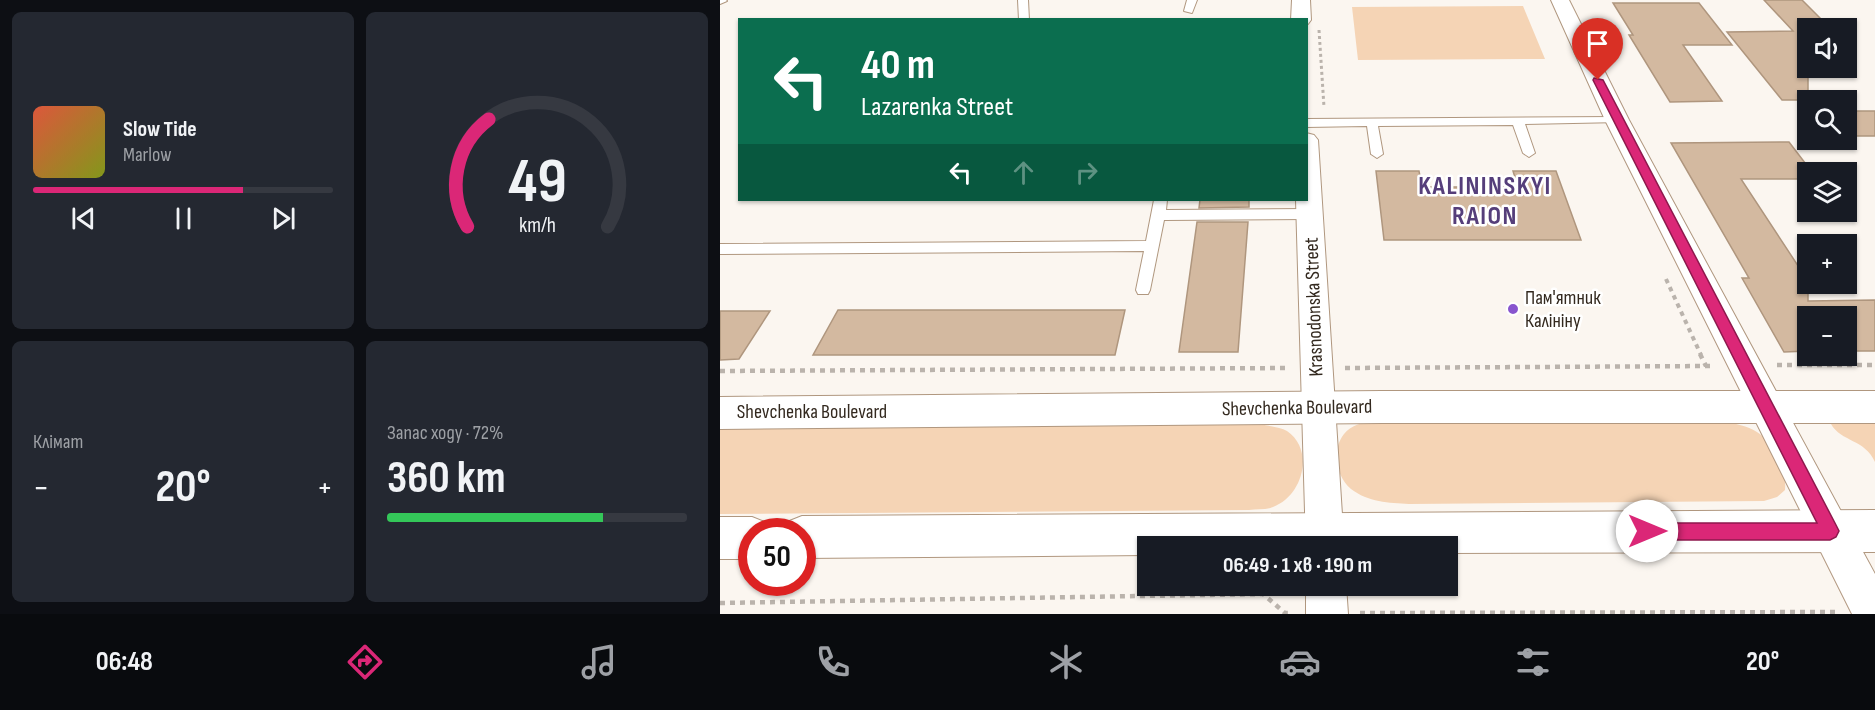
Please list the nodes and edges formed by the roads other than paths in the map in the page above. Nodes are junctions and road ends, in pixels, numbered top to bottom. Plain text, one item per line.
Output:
1 (1023, 0) edge
2 (1191, 0) edge
3 (1301, 0) edge
4 (1560, 0) edge
5 (1189, 11) dead end
6 (1024, 18) edge
7 (1302, 18) edge
8 (1617, 120) junction
9 (1518, 121) junction
10 (1372, 122) junction
11 (1308, 123) edge
12 (1529, 153) dead end
13 (1377, 154) dead end
14 (1308, 177) edge
15 (1161, 201) edge
16 (1310, 214) junction
17 (1159, 215) junction
18 (1151, 246) junction
19 (720, 249) edge
20 (1143, 290) dead end
21 (1765, 407) junction
22 (1875, 407) edge
23 (1318, 408) junction
24 (720, 413) edge
25 (1830, 531) junction
26 (1875, 531) edge
27 (1325, 536) edge
28 (816, 537) edge
29 (1458, 537) edge
30 (720, 538) edge
31 (738, 538) edge
32 (1137, 538) edge
33 (1326, 596) edge
34 (1873, 613) edge
35 (1327, 614) edge

1 - 6 lane
2 - 5 lane
3 - 7 street
4 - 8 street
8 - 9 lane
8 - 21 street
9 - 10 lane
9 - 12 lane
10 - 11 lane
10 - 13 lane
14 - 16 street, Krasnodonska Street
15 - 17 lane
16 - 17 lane
16 - 23 street, Krasnodonska Street
17 - 18 lane
18 - 19 lane
18 - 20 lane
21 - 22 main road, Shevchenka Boulevard
21 - 23 main road, Shevchenka Boulevard
21 - 25 street
23 - 24 main road, Shevchenka Boulevard
23 - 27 street, Krasnodonska Street
25 - 26 main road
25 - 29 main road
25 - 34 street
28 - 32 main road
30 - 31 main road
33 - 35 street

